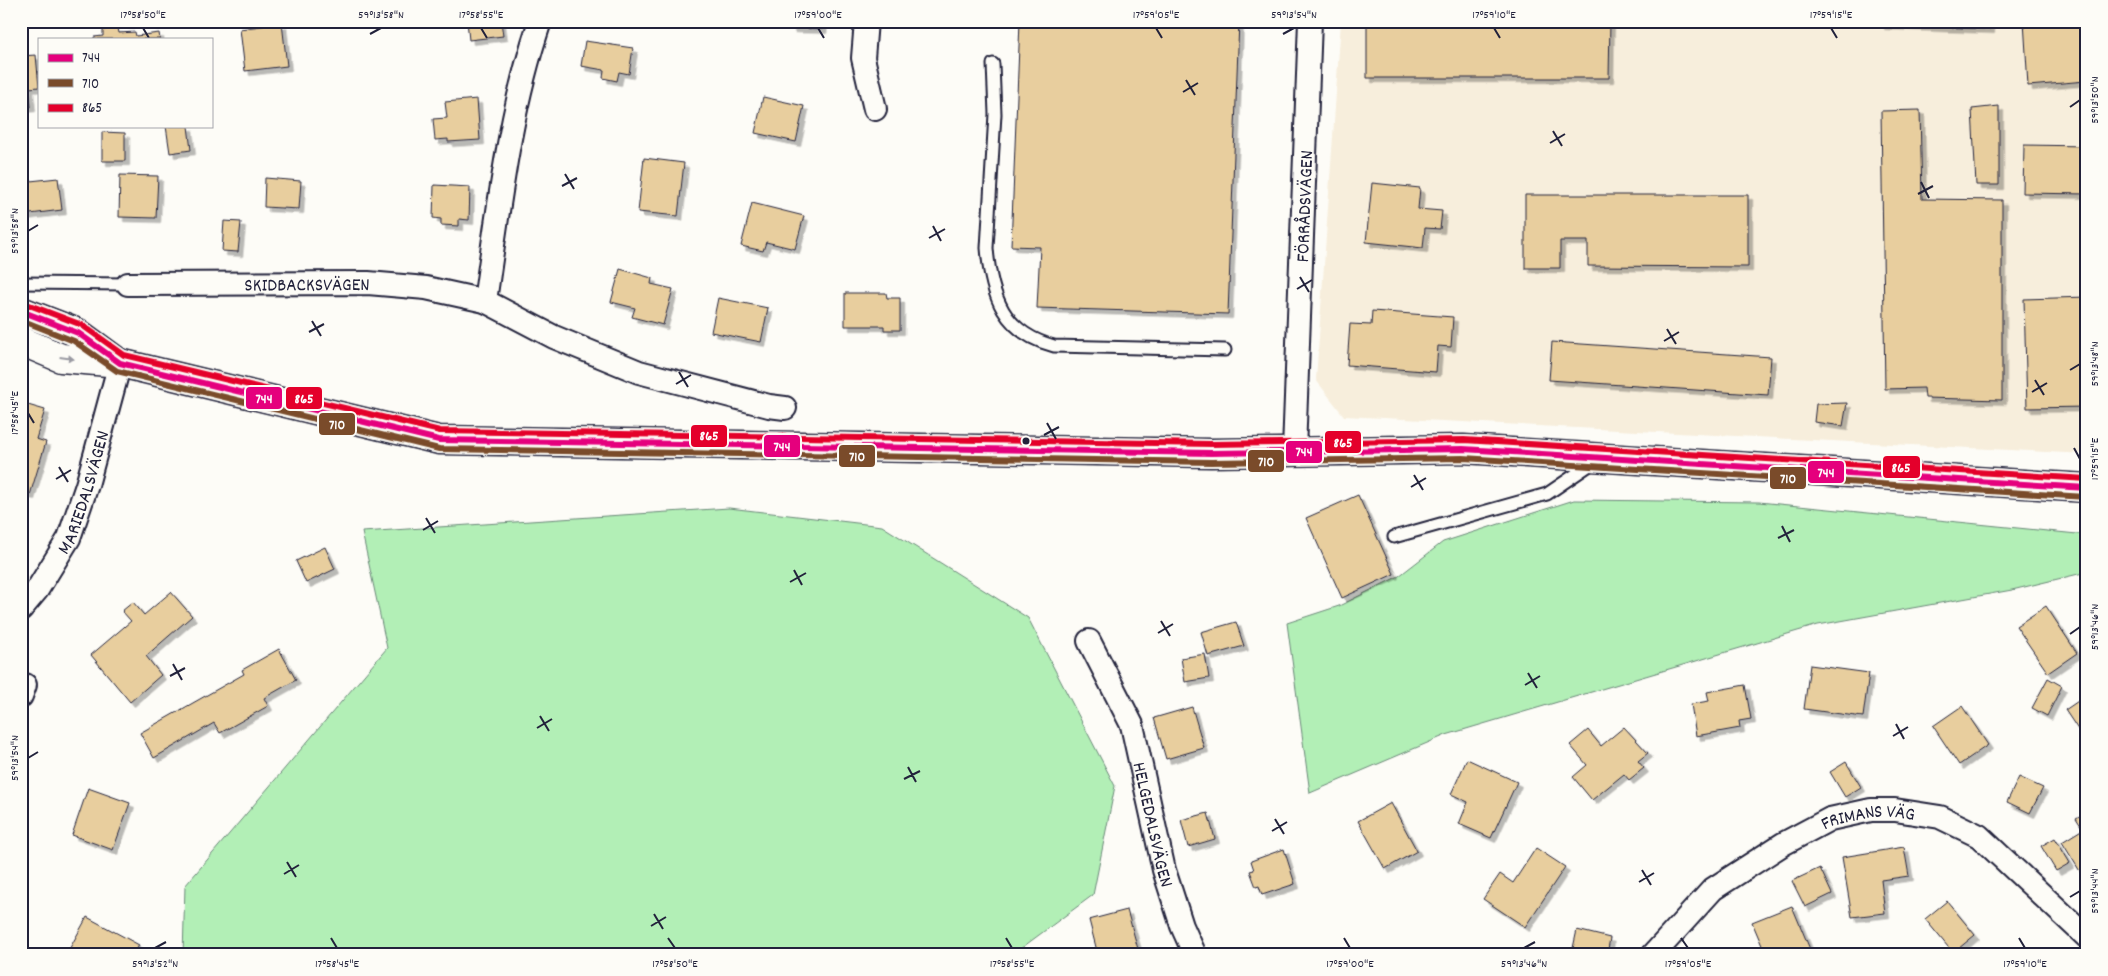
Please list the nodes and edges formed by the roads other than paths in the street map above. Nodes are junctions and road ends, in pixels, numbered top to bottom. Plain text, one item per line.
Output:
1 (540, 21) edge
2 (866, 21) edge
3 (1310, 21) edge
4 (993, 64) dead end
5 (875, 109) dead end
6 (21, 283) edge
7 (128, 284) joint
8 (485, 301) junction
9 (21, 311) edge
10 (21, 342) edge
11 (1225, 350) dead end
12 (120, 364) junction
13 (786, 408) dead end
14 (1294, 452) junction
15 (1600, 458) junction
16 (2087, 488) edge
17 (1394, 537) dead end
18 (21, 609) edge
19 (1089, 641) dead end
20 (2087, 937) edge
21 (1195, 955) edge
22 (1652, 955) edge

1 - 8 street
2 - 5 street
3 - 14 street, FÖRRÅDSVÄGEN
4 - 11 lane
6 - 7 lane
7 - 8 street, SKIDBACKSVÄGEN
8 - 13 street, SKIDBACKSVÄGEN
9 - 12 main road
10 -> 12 main road
12 - 14 main road
12 - 18 street, MARIEDALSVÄGEN
14 - 15 main road
15 - 16 main road
15 - 17 lane
19 - 21 street, HELGEDALSVÄGEN
20 - 22 street, FRIMANS VÄG

